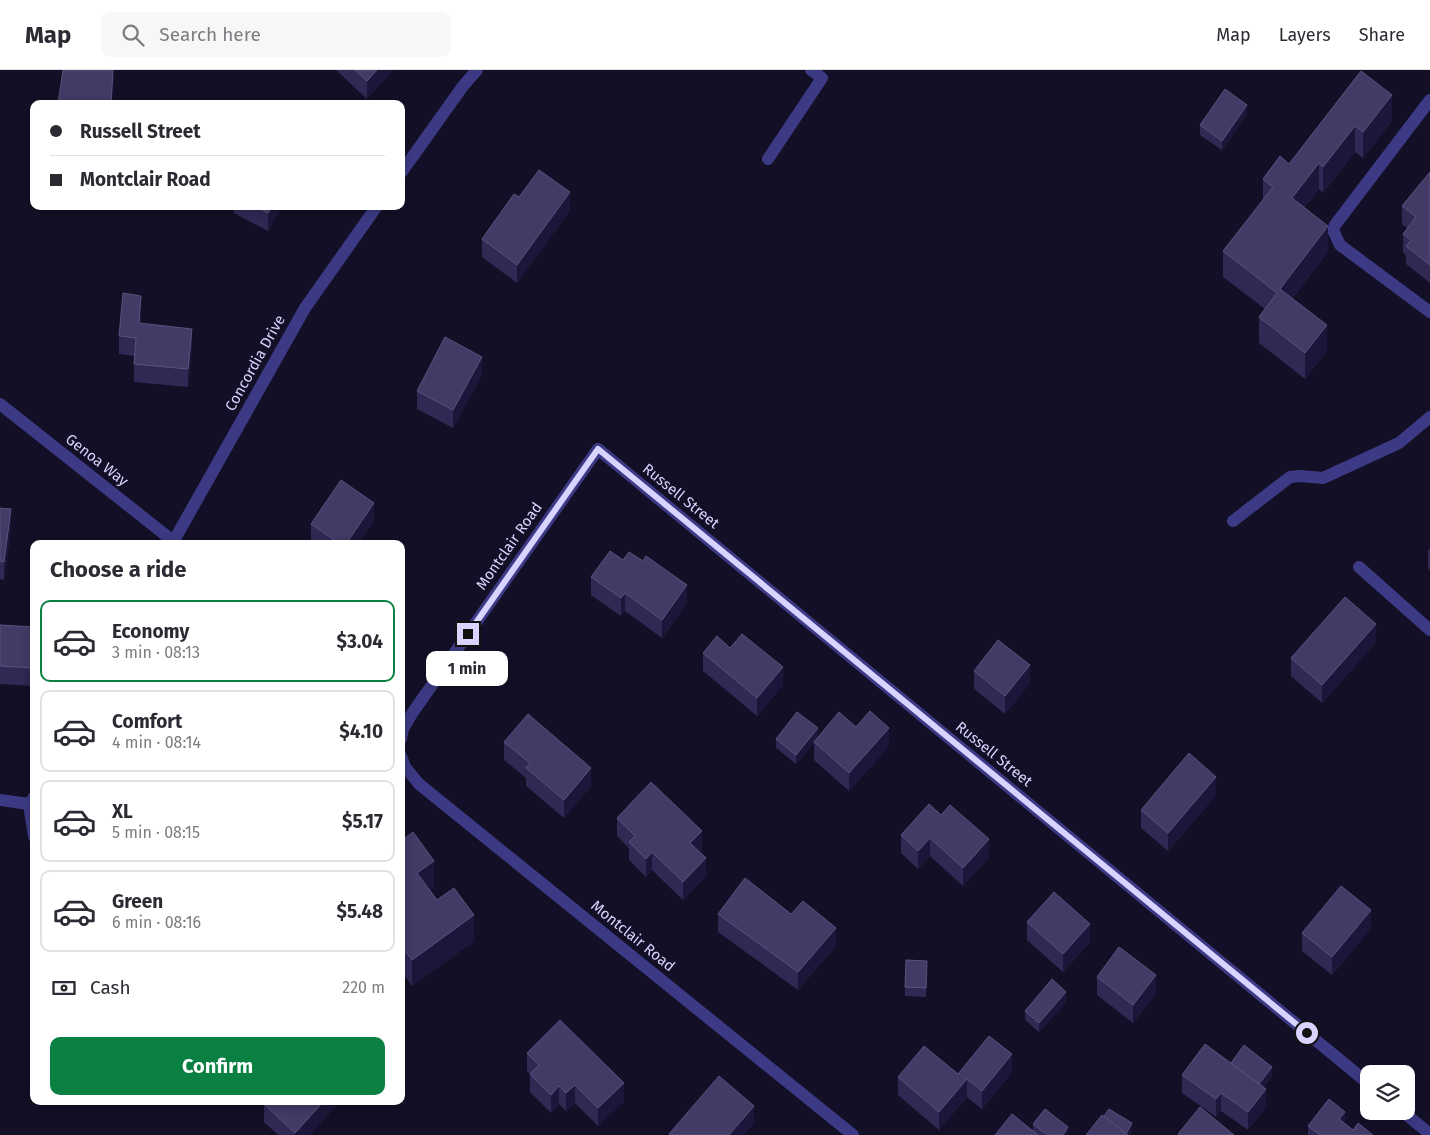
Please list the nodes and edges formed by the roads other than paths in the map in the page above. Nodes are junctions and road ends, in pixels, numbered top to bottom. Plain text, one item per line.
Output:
1 (477, 70) edge
2 (811, 70) edge
3 (1430, 100) edge
4 (768, 159) dead end
5 (405, 167) edge
6 (375, 210) edge
7 (1430, 312) edge
8 (0, 404) edge
9 (1430, 417) edge
10 (598, 449) joint
11 (1233, 521) dead end
12 (169, 540) edge
13 (175, 540) edge
14 (1359, 567) dead end
15 (1430, 630) edge
16 (405, 726) edge
17 (405, 767) edge
18 (0, 800) edge
19 (30, 800) edge
20 (1360, 1077) edge
21 (1413, 1120) edge
22 (1430, 1134) edge
23 (853, 1135) edge

1 - 5 street
2 - 4 street
3 - 7 street
6 - 13 street, Concordia Drive
8 - 12 street, Genoa Way
9 - 11 street
10 - 16 street, Montclair Road
10 - 20 street, Russell Street
14 - 15 street
17 - 23 street, Montclair Road
18 - 19 street
21 - 22 street

